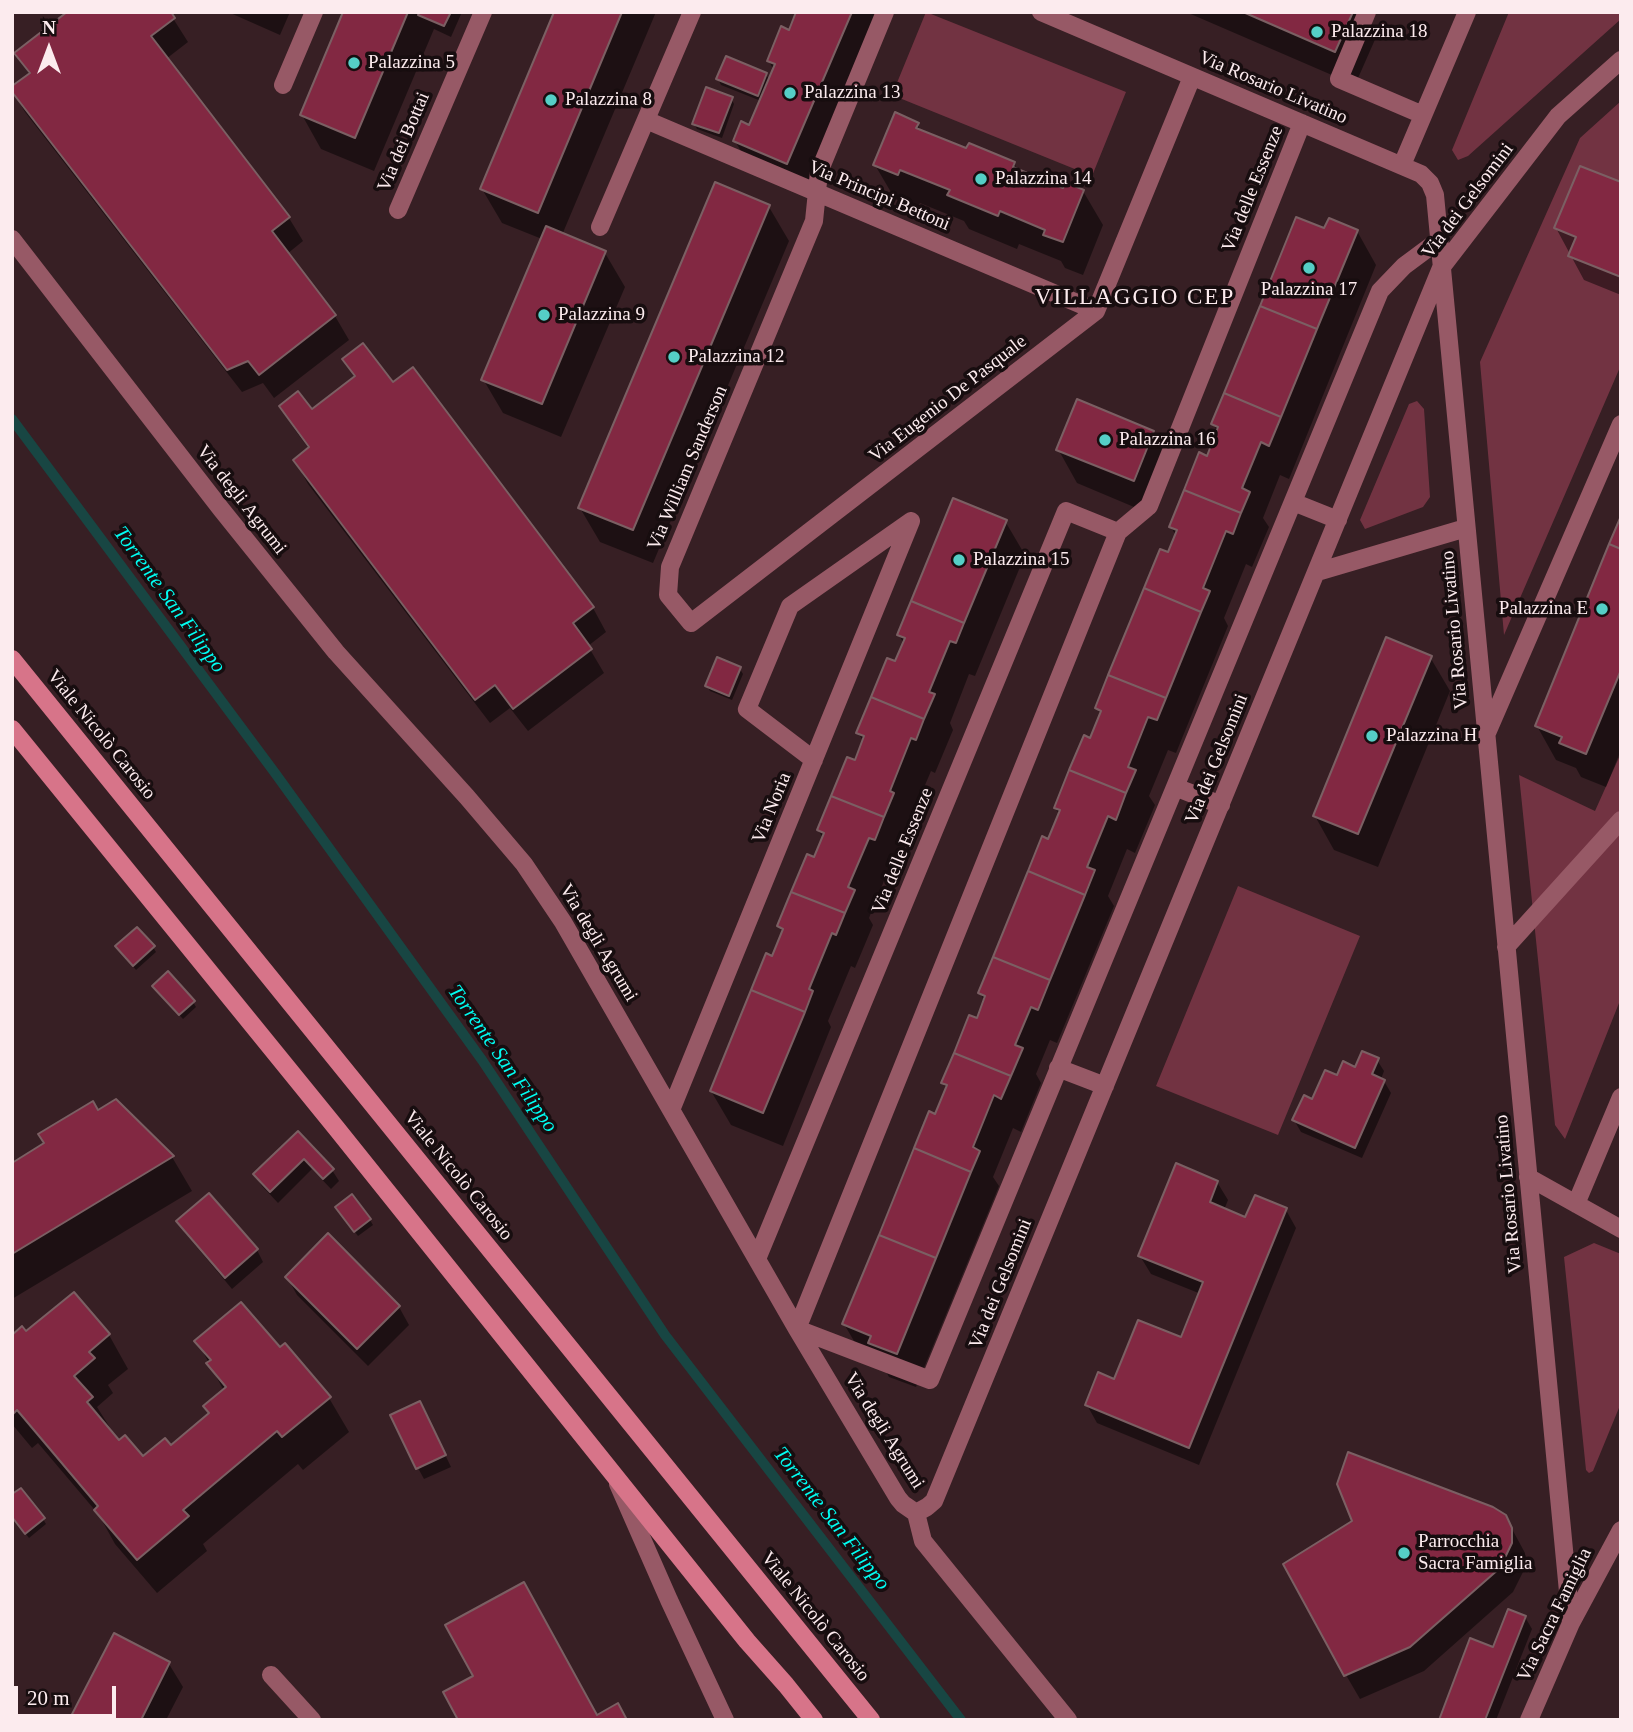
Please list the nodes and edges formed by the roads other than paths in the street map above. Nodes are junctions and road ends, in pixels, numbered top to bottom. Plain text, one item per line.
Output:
1 (314, 12) edge
2 (483, 12) edge
3 (692, 12) edge
4 (885, 12) edge
5 (1041, 12) edge
6 (1367, 12) edge
7 (1467, 12) edge
8 (1621, 60) edge
9 (1192, 77) junction
10 (283, 85) dead end
11 (1423, 115) junction
12 (646, 120) junction
13 (1303, 123) junction
14 (1402, 165) junction
15 (817, 192) junction
16 (398, 211) dead end
17 (600, 227) dead end
18 (12, 239) edge
19 (1439, 240) junction
20 (1441, 268) junction
21 (1096, 311) junction
22 (1621, 424) edge
23 (1293, 502) junction
24 (1338, 520) junction
25 (1466, 528) junction
26 (1118, 533) junction
27 (1317, 572) junction
28 (691, 623) joint
29 (12, 659) edge
30 (12, 729) edge
31 (1486, 736) junction
32 (814, 760) junction
33 (1175, 787) junction
34 (1221, 805) junction
35 (1621, 820) edge
36 (1506, 947) junction
37 (1058, 1068) junction
38 (1105, 1086) junction
39 (1621, 1097) edge
40 (671, 1110) junction
41 (1528, 1178) junction
42 (1576, 1204) junction
43 (1621, 1229) edge
44 (757, 1259) junction
45 (797, 1329) junction
46 (612, 1471) junction
47 (916, 1513) junction
48 (1621, 1530) edge
49 (1571, 1623) junction
50 (271, 1675) dead end
51 (312, 1720) edge
52 (725, 1720) edge
53 (814, 1720) edge
54 (871, 1720) edge
55 (1068, 1720) edge
56 (1530, 1720) edge

1 - 10 street
2 - 16 street, Via dei Bottai
3 - 12 street
4 - 15 street, Via William Sanderson
5 - 9 street, Via Rosario Livatino
6 - 11 street
7 - 11 street
8 - 20 street, Via dei Gelsomini
9 - 13 street, Via Rosario Livatino
9 - 21 street
11 - 14 street
12 - 15 street, Via Principi Bettoni
12 - 17 street
13 - 14 street, Via Rosario Livatino
13 - 26 street, Via delle Essenze
14 - 19 street, Via Rosario Livatino
15 - 21 street, Via Principi Bettoni
15 - 28 street, Via William Sanderson
18 - 40 street, Via degli Agrumi
19 - 20 street, Via Rosario Livatino
19 - 23 street, Via dei Gelsomini
20 - 24 street, Via dei Gelsomini
20 - 25 street, Via Rosario Livatino
21 - 28 street, Via Eugenio De Pasquale
22 - 31 street
23 - 24 street
23 - 33 street, Via dei Gelsomini
24 - 27 street, Via dei Gelsomini
25 - 27 street
25 - 31 street, Via Rosario Livatino
26 - 44 street, Via delle Essenze
26 - 45 street, Via delle Essenze
27 - 34 street, Via dei Gelsomini
29 - 54 main road, Viale Nicolò Carosio
30 - 46 main road
31 - 36 street, Via Rosario Livatino
32 - 32 street, Via Noria
32 - 40 street, Via Noria
33 - 34 street
33 - 37 street, Via dei Gelsomini
34 - 38 street, Via dei Gelsomini
35 - 36 street
36 - 41 street, Via Rosario Livatino
37 - 38 street
37 - 45 street, Via dei Gelsomini
38 - 47 street, Via dei Gelsomini
39 - 42 street
40 - 44 street, Via degli Agrumi
41 - 42 street
41 - 49 street, Via Rosario Livatino
42 - 43 street
44 - 45 street, Via degli Agrumi
45 - 47 street, Via degli Agrumi
46 - 52 street
46 - 53 main road
47 - 55 street, Via degli Agrumi
48 - 49 street, Via Sacra Famiglia
49 - 56 street, Via Sacra Famiglia
50 - 51 street

